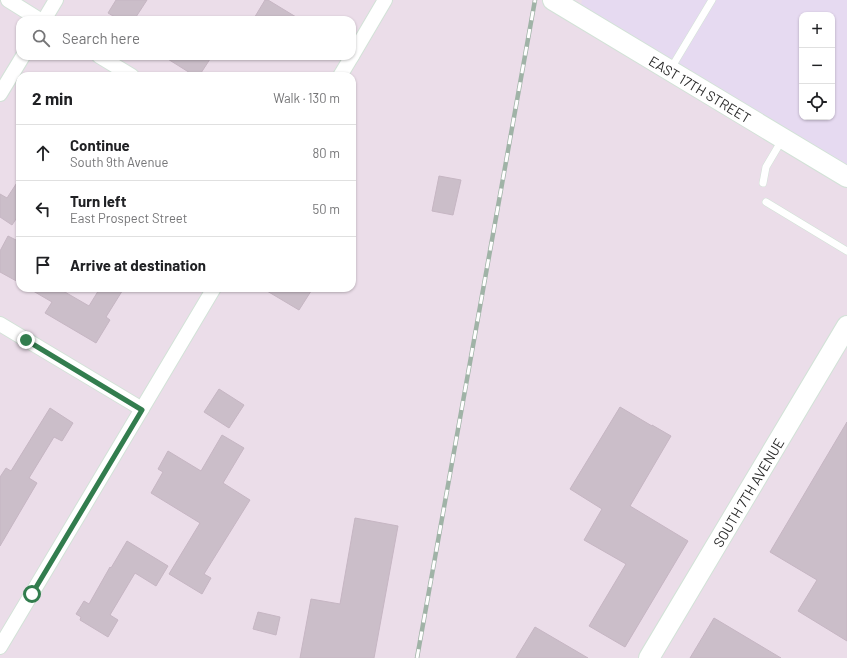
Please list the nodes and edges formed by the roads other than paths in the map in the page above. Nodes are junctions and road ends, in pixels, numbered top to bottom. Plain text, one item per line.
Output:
1 (8, 0) edge
2 (56, 0) edge
3 (385, 0) edge
4 (553, 0) edge
5 (712, 0) edge
6 (34, 16) edge
7 (46, 16) edge
8 (356, 49) edge
9 (21, 60) edge
10 (106, 60) edge
11 (350, 60) edge
12 (670, 70) junction
13 (125, 72) edge
14 (342, 72) edge
15 (0, 94) edge
16 (783, 138) junction
17 (847, 177) edge
18 (763, 183) dead end
19 (766, 202) dead end
20 (847, 251) edge
21 (212, 292) edge
22 (0, 324) edge
23 (847, 326) edge
24 (142, 410) junction
25 (0, 647) edge
26 (0, 656) edge
27 (3, 658) edge
28 (649, 658) edge

1 - 6 street
2 - 7 street
3 - 8 street
4 - 12 street, EAST 17TH STREET
5 - 12 lane
9 - 15 street
10 - 13 street
11 - 14 street
12 - 16 street, EAST 17TH STREET
16 - 17 street, EAST 17TH STREET
16 - 18 lane
19 - 20 lane
21 - 24 street
22 - 24 street
23 - 28 street, SOUTH 7TH AVENUE
24 - 25 street
26 - 27 street

